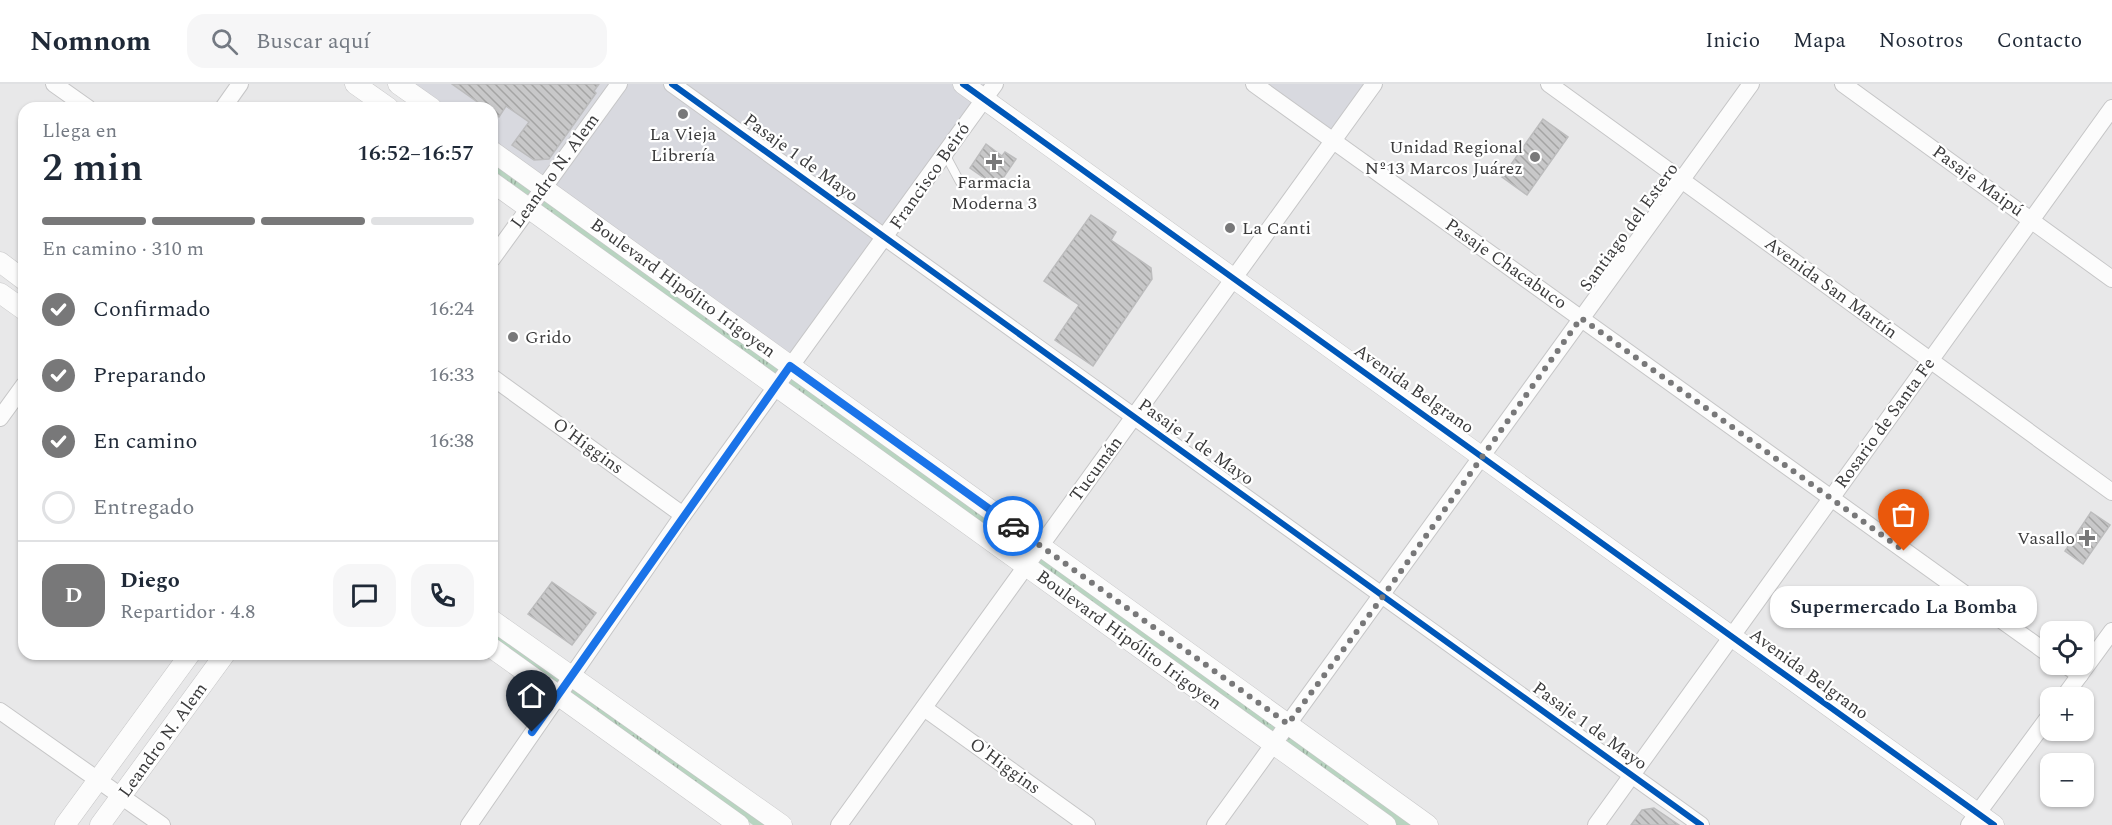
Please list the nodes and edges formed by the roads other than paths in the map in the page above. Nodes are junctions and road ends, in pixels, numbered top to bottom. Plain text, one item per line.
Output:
1 (54, 84) edge
2 (240, 84) edge
3 (355, 84) edge
4 (398, 84) edge
5 (619, 84) edge
6 (672, 84) edge
7 (963, 84) edge
8 (1254, 84) edge
9 (1374, 84) edge
10 (1549, 84) edge
11 (1751, 84) edge
12 (1843, 84) edge
13 (990, 92) edge
14 (80, 102) edge
15 (227, 102) edge
16 (380, 102) edge
17 (424, 102) edge
18 (2112, 108) edge
19 (1333, 141) junction
20 (945, 154) junction
21 (498, 155) edge
22 (1682, 181) junction
23 (960, 182) dead end
24 (498, 186) edge
25 (543, 187) junction
26 (527, 208) junction
27 (2031, 220) junction
28 (886, 237) junction
29 (498, 250) edge
30 (0, 262) edge
31 (18, 276) edge
32 (1233, 279) junction
33 (2112, 279) edge
34 (0, 293) edge
35 (18, 306) edge
36 (1581, 318) junction
37 (1931, 360) junction
38 (790, 366) junction
39 (498, 380) edge
40 (776, 387) junction
41 (18, 393) edge
42 (1134, 416) junction
43 (0, 418) edge
44 (1482, 455) junction
45 (2112, 492) edge
46 (1831, 499) junction
47 (684, 515) junction
48 (1040, 546) junction
49 (1026, 565) junction
50 (1384, 595) junction
51 (498, 624) edge
52 (2112, 631) edge
53 (1731, 637) junction
54 (2040, 648) edge
55 (498, 652) edge
56 (2094, 656) edge
57 (186, 660) edge
58 (221, 660) edge
59 (2080, 675) edge
60 (570, 677) junction
61 (2071, 687) edge
62 (557, 694) junction
63 (924, 708) junction
64 (0, 711) edge
65 (1288, 724) junction
66 (2040, 729) edge
67 (1274, 744) junction
68 (1632, 775) junction
69 (97, 780) junction
70 (121, 796) junction
71 (1973, 819) edge
72 (65, 825) edge
73 (100, 825) edge
74 (162, 825) edge
75 (469, 825) edge
76 (739, 825) edge
77 (782, 825) edge
78 (839, 825) edge
79 (1087, 825) edge
80 (1215, 825) edge
81 (1386, 825) edge
82 (1428, 825) edge
83 (1596, 825) edge
84 (1701, 825) edge
85 (1994, 825) edge

1 - 14 street
2 - 15 street
3 - 16 street
4 - 17 street
5 - 25 street, Leandro N. Alem
6 - 28 street, Pasaje 1 de Mayo
7 - 13 street, Avenida Belgrano
8 - 19 street, Pasaje Chacabuco
9 - 19 street, Tucumán
10 - 22 street, Avenida San Martín
11 - 22 street, Santiago del Estero
12 - 27 street, Pasaje Maipú
13 - 20 street, Francisco Beiró
13 - 32 street, Avenida Belgrano
18 - 27 street, Rosario de Santa Fe
19 - 32 street, Tucumán
19 - 36 street, Pasaje Chacabuco
20 - 23 lane
20 - 28 street, Francisco Beiró
21 - 25 street, Boulevard Hipólito Irigoyen
22 - 36 street, Santiago del Estero
22 - 37 street, Avenida San Martín
24 - 26 street, Boulevard Hipólito Irigoyen
25 - 26 street, Leandro N. Alem
25 - 38 street, Boulevard Hipólito Irigoyen
26 - 29 street, Leandro N. Alem
26 - 40 street, Boulevard Hipólito Irigoyen
27 - 33 street, Pasaje Maipú
27 - 37 street, Rosario de Santa Fe
28 - 38 street, Francisco Beiró
28 - 42 street, Pasaje 1 de Mayo
30 - 31 street
32 - 42 street, Tucumán
32 - 44 street, Avenida Belgrano
34 - 35 street
36 - 44 street, Santiago del Estero
36 - 46 street, Pasaje Chacabuco
37 - 45 street, Avenida San Martín
37 - 46 street, Rosario de Santa Fe
38 - 40 street, Francisco Beiró
38 - 48 street, Boulevard Hipólito Irigoyen
39 - 47 street, O'Higgins
40 - 47 street, Francisco Beiró
40 - 49 street, Boulevard Hipólito Irigoyen
41 - 43 street
42 - 48 street, Tucumán
42 - 50 street, Pasaje 1 de Mayo
44 - 50 street, Santiago del Estero
44 - 53 street, Avenida Belgrano
46 - 53 street, Rosario de Santa Fe
46 - 54 street, Pasaje Chacabuco
47 - 60 street, Francisco Beiró
48 - 49 street, Tucumán
48 - 65 street, Boulevard Hipólito Irigoyen
49 - 63 street, Tucumán
49 - 67 street, Boulevard Hipólito Irigoyen
50 - 65 street, Santiago del Estero
50 - 68 street, Pasaje 1 de Mayo
51 - 60 street
52 - 56 street
53 - 68 street, Rosario de Santa Fe
53 - 71 street, Avenida Belgrano
55 - 62 street
57 - 69 street, Leandro N. Alem
58 - 70 street, Leandro N. Alem
59 - 61 street
60 - 62 street, Francisco Beiró
60 - 77 street
62 - 75 street, Francisco Beiró
62 - 76 street
63 - 78 street, Tucumán
63 - 79 street, O'Higgins
64 - 69 street
65 - 67 street, Santiago del Estero
65 - 82 street, Boulevard Hipólito Irigoyen
66 - 71 street
67 - 80 street, Santiago del Estero
67 - 81 street, Boulevard Hipólito Irigoyen
68 - 83 street, Rosario de Santa Fe
68 - 84 street, Pasaje 1 de Mayo
69 - 70 street
69 - 72 street, Leandro N. Alem
70 - 73 street, Leandro N. Alem
70 - 74 street
71 - 85 street, Avenida Belgrano

